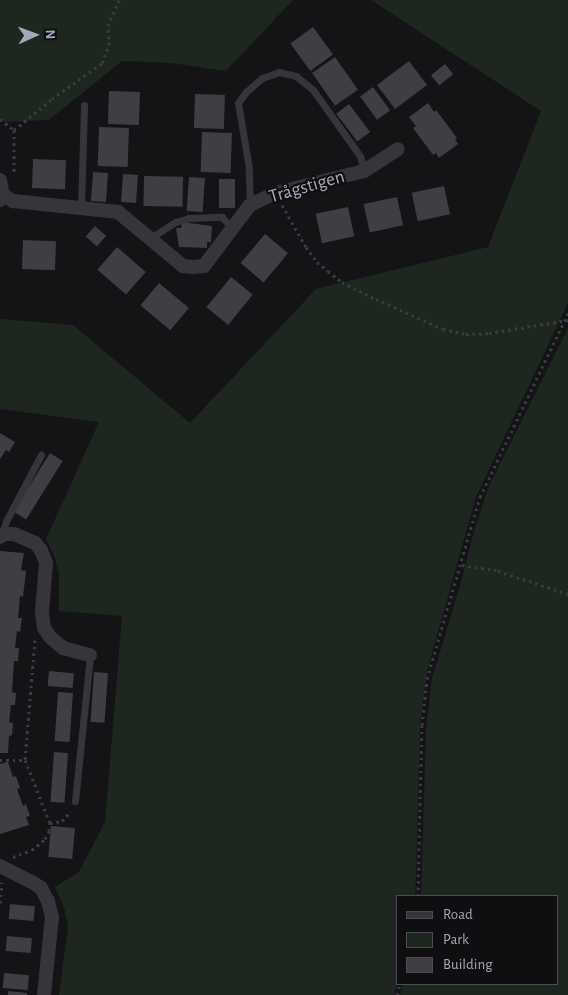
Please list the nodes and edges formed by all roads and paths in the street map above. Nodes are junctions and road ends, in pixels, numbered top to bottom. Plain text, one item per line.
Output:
1 (118, 0) edge
2 (84, 105) dead end
3 (0, 119) edge
4 (14, 130) junction
5 (398, 149) dead end
6 (364, 171) junction
7 (0, 180) edge
8 (276, 193) junction
9 (6, 199) edge
10 (250, 205) junction
11 (81, 208) junction
12 (232, 229) junction
13 (149, 239) junction
14 (568, 313) edge
15 (566, 320) edge
16 (41, 455) dead end
17 (1, 536) edge
18 (462, 565) junction
19 (568, 594) edge
20 (45, 630) junction
21 (90, 655) joint
22 (0, 760) edge
23 (25, 760) junction
24 (75, 801) joint
25 (50, 823) junction
26 (2, 867) edge
27 (418, 895) edge
28 (44, 995) edge

1 - 4 path
2 - 11 lane
3 - 4 path
4 - 9 path
5 - 6 street, Trågstigen
6 - 8 street, Trågstigen
6 - 10 lane
7 - 9 street
8 - 10 street, Trågstigen
8 - 15 path
9 - 11 street, Trågstigen
10 - 12 street, Trågstigen
11 - 13 street, Trågstigen
12 - 13 lane
12 - 13 street, Trågstigen
14 - 15 path
15 - 18 path
16 - 17 lane
17 - 20 street
18 - 19 path
18 - 27 path
20 - 21 street
20 - 23 path
21 - 24 lane
22 - 23 path
23 - 25 path
24 - 25 path
25 - 26 path
26 - 28 street

